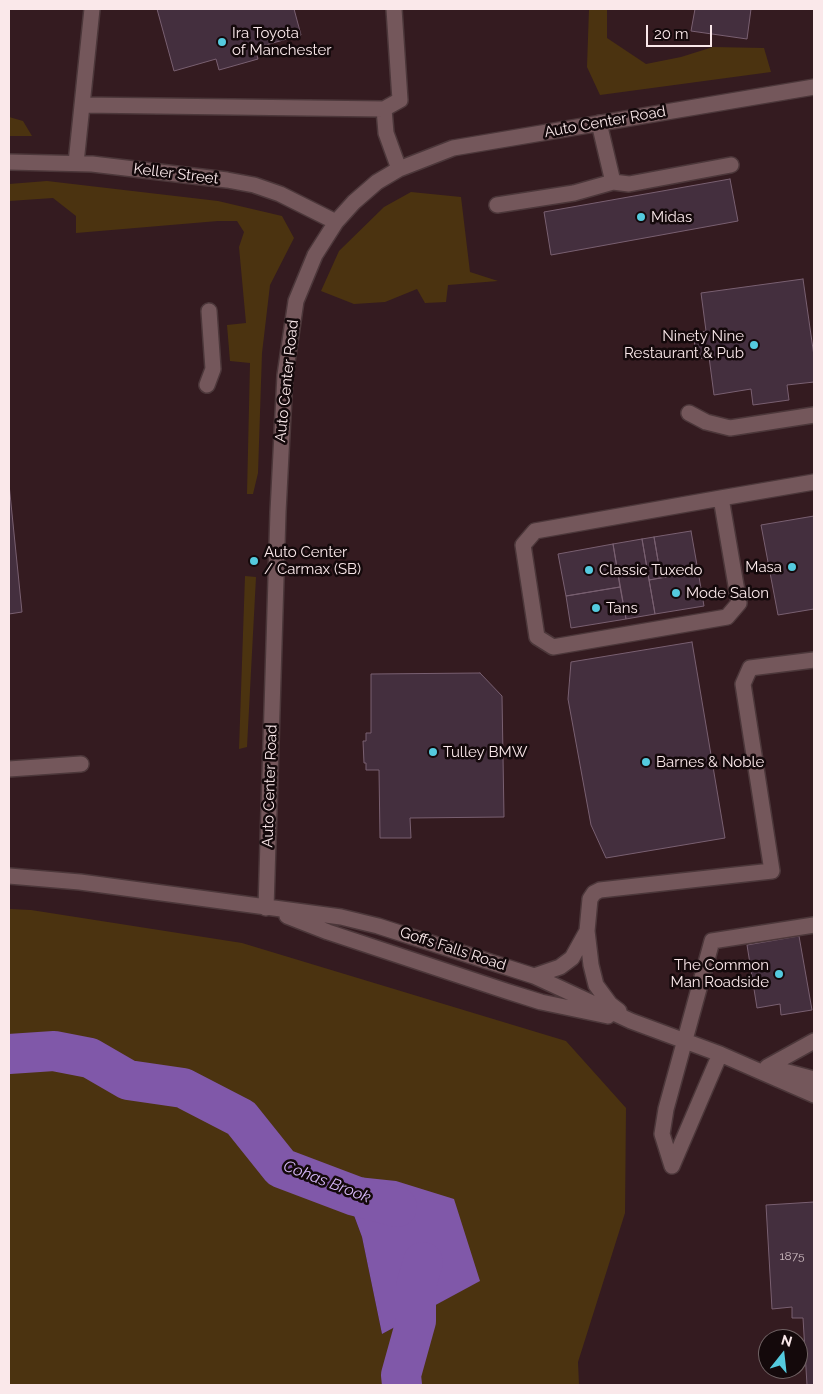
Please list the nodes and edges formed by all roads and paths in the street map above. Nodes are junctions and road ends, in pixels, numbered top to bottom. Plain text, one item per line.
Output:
1 (92, 9) edge
2 (394, 9) edge
3 (814, 87) edge
4 (83, 105) junction
5 (384, 109) junction
6 (599, 123) junction
7 (9, 162) edge
8 (76, 163) junction
9 (731, 165) dead end
10 (399, 169) junction
11 (613, 182) junction
12 (497, 205) dead end
13 (336, 222) junction
14 (209, 310) dead end
15 (207, 385) dead end
16 (689, 414) dead end
17 (814, 415) edge
18 (814, 482) edge
19 (721, 498) junction
20 (814, 660) edge
21 (81, 764) dead end
22 (9, 769) edge
23 (9, 876) edge
24 (266, 908) junction
25 (814, 925) edge
26 (587, 931) junction
27 (534, 976) junction
28 (631, 1021) junction
29 (685, 1041) junction
30 (814, 1041) edge
31 (720, 1054) junction
32 (767, 1066) junction
33 (814, 1079) edge
34 (814, 1095) edge

1 - 4 street
2 - 5 street
3 - 6 street, Auto Center Road
4 - 5 street
4 - 8 street
5 - 10 street
6 - 10 street, Auto Center Road
6 - 11 street
7 - 8 street, Keller Street
8 - 13 street, Keller Street
9 - 11 street
10 - 13 street, Auto Center Road
11 - 12 street
13 - 24 street, Auto Center Road
14 - 15 street
16 - 17 street
18 - 19 street
19 - 19 street
20 - 26 street
21 - 22 street
23 - 24 street, Goffs Falls Road
24 - 27 street, Goffs Falls Road
24 - 28 street, Goffs Falls Road
25 - 29 street
26 - 27 street
26 - 28 street
27 - 28 street, Goffs Falls Road
28 - 29 street, Goffs Falls Road
29 - 31 street, Goffs Falls Road
29 - 31 street
30 - 32 street
31 - 32 street, Goffs Falls Road
31 - 34 street, Goffs Falls Road
32 - 33 street, Goffs Falls Road

